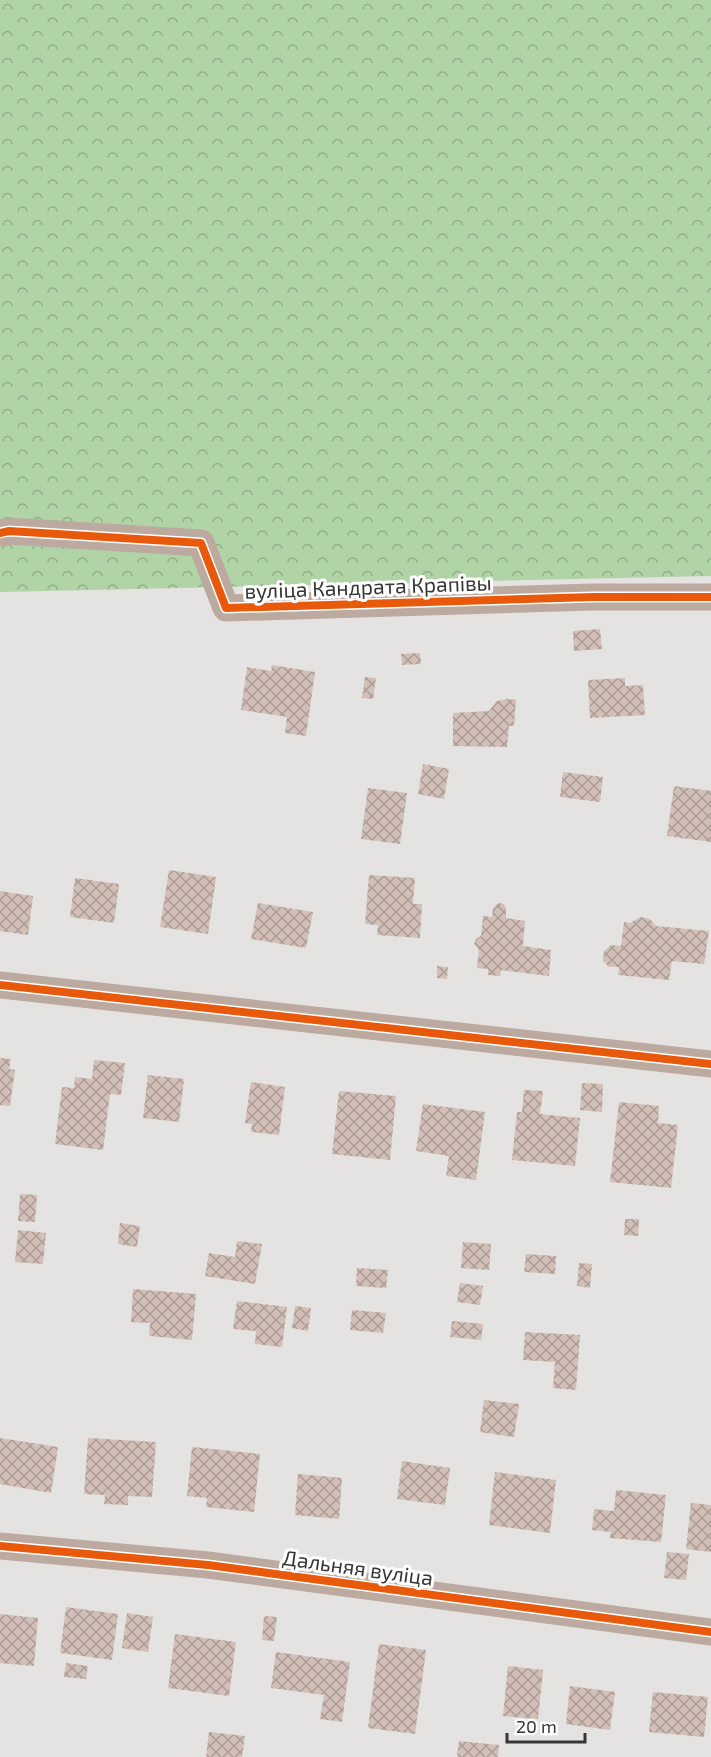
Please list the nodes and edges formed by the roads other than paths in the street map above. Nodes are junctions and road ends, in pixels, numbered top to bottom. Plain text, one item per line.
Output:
1 (0, 533) edge
2 (711, 597) edge
3 (0, 985) edge
4 (711, 1064) edge
5 (0, 1546) edge
6 (711, 1632) edge

1 - 2 street, вуліца Кандрата Крапівы
3 - 4 street
5 - 6 street, Дальняя вуліца

